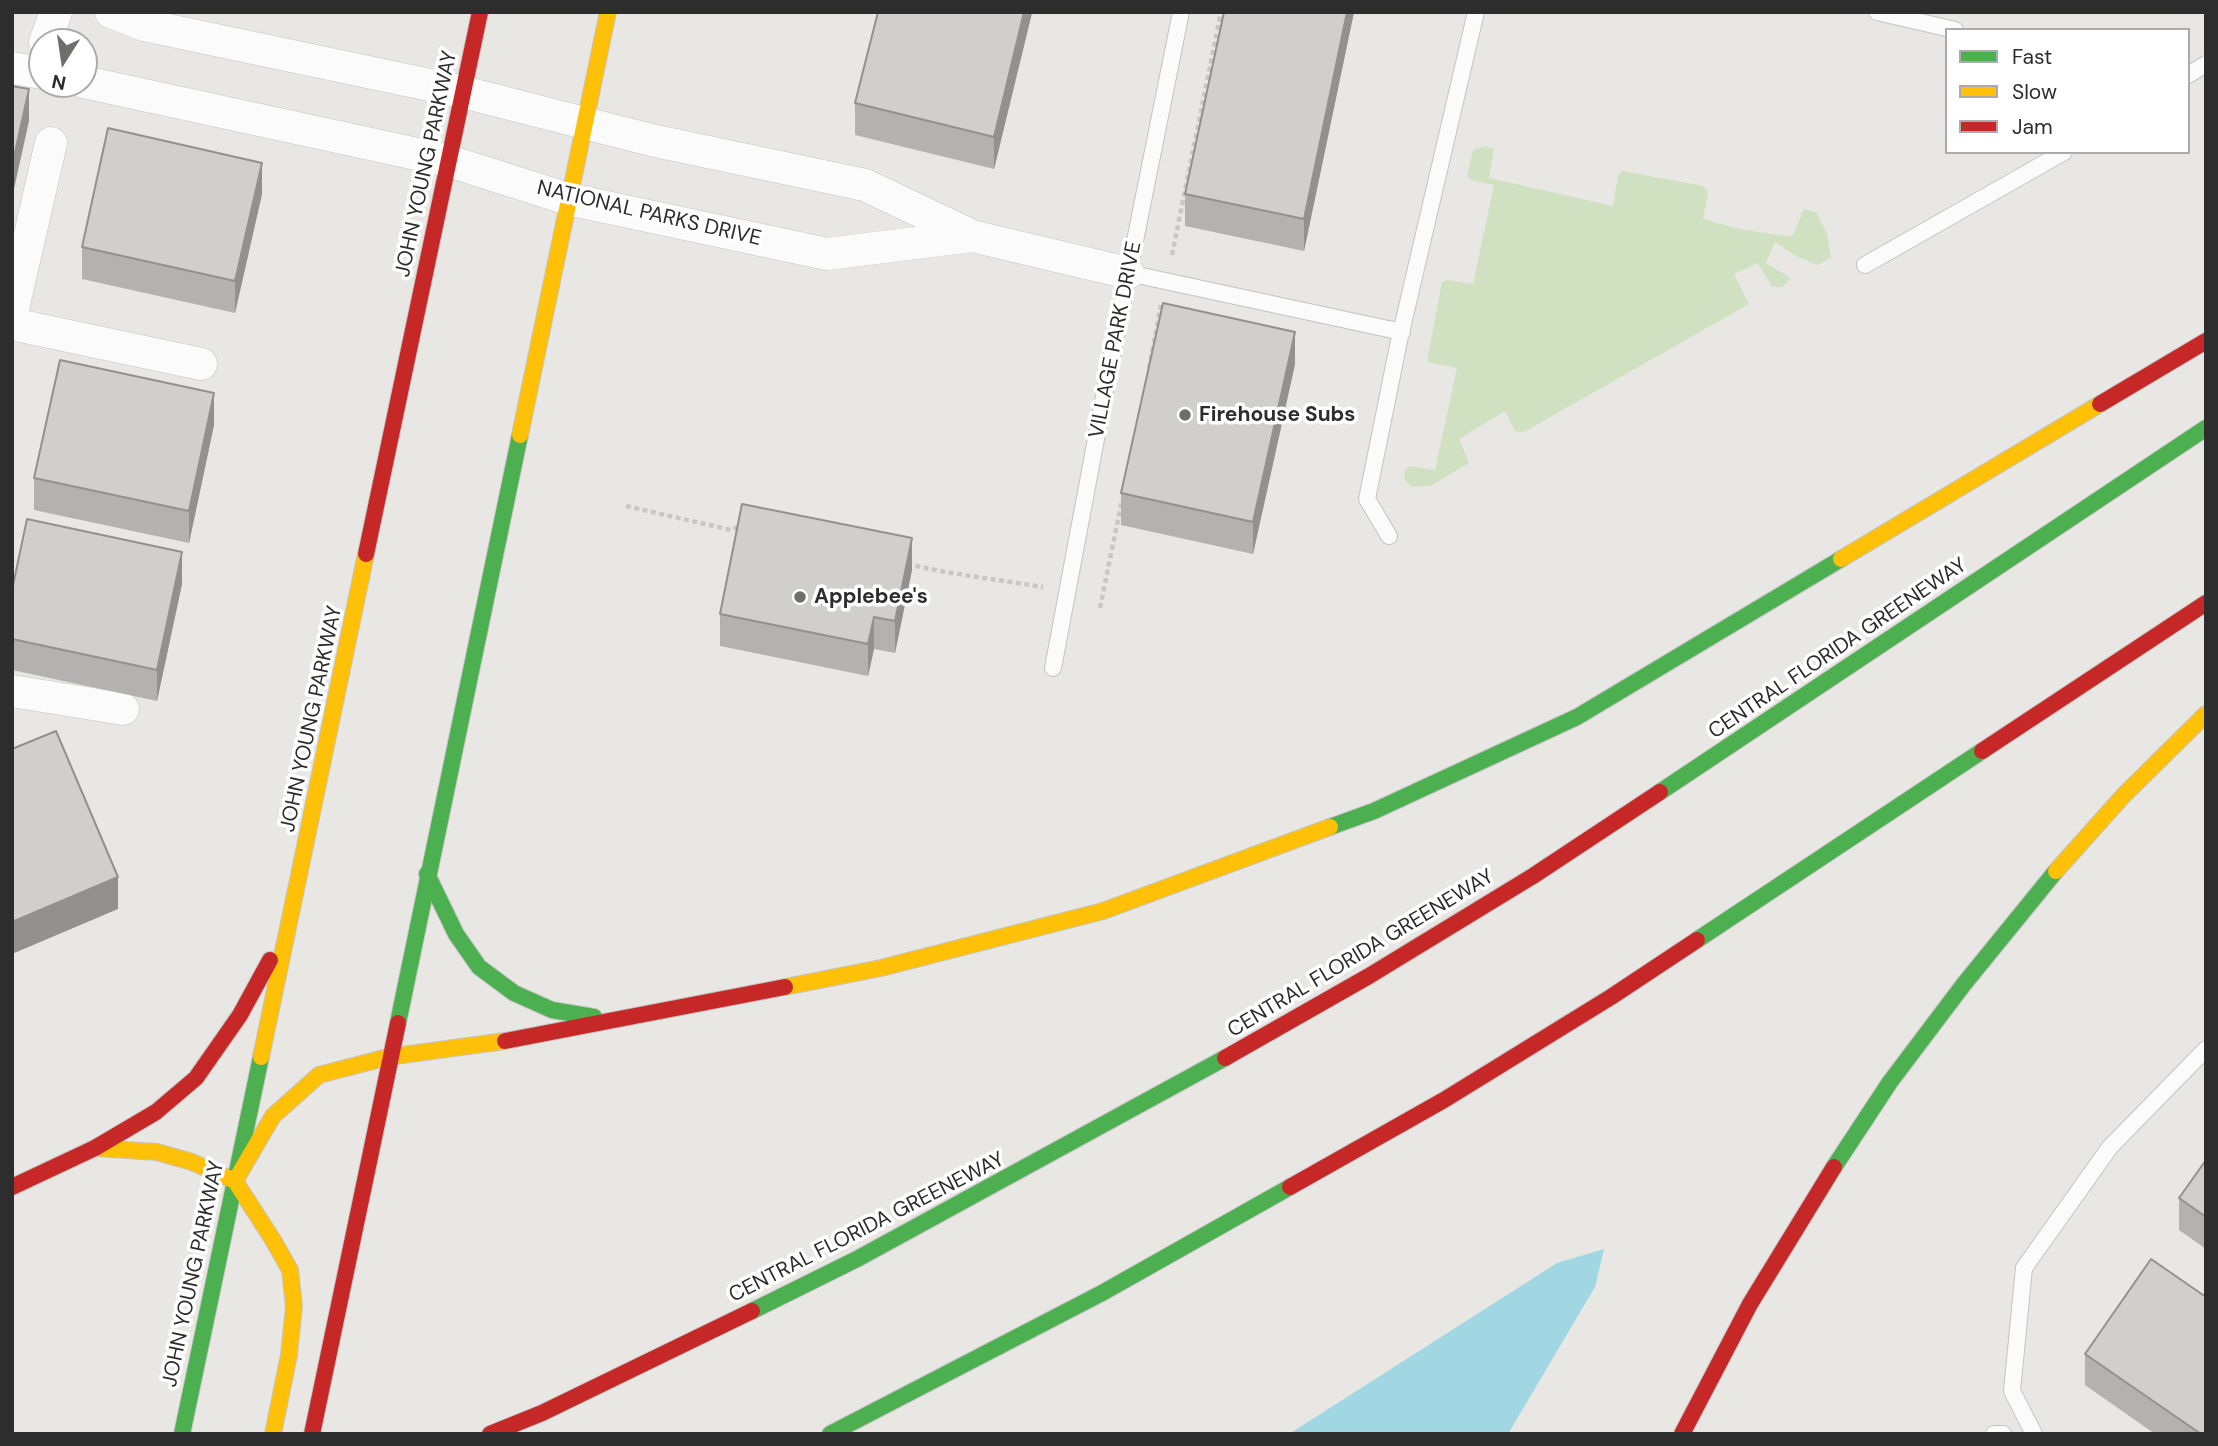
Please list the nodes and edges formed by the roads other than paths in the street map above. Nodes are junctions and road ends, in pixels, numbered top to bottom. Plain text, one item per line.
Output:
1 (111, 12) edge
2 (480, 12) edge
3 (608, 12) edge
4 (1181, 12) edge
5 (1476, 12) edge
6 (1877, 12) edge
7 (1946, 28) edge
8 (2206, 64) edge
9 (2190, 74) edge
10 (98, 85) edge
11 (463, 92) junction
12 (585, 123) junction
13 (51, 143) dead end
14 (2060, 154) edge
15 (449, 160) junction
16 (568, 199) junction
17 (972, 236) junction
18 (1865, 265) dead end
19 (1128, 273) junction
20 (12, 313) edge
21 (12, 324) edge
22 (1402, 332) junction
23 (2206, 341) edge
24 (201, 364) dead end
25 (2206, 428) edge
26 (1389, 536) dead end
27 (2206, 603) edge
28 (1053, 668) dead end
29 (12, 691) edge
30 (123, 709) dead end
31 (2206, 714) edge
32 (427, 874) junction
33 (290, 924) junction
34 (614, 1020) junction
35 (2206, 1049) edge
36 (388, 1057) junction
37 (95, 1148) junction
38 (235, 1181) junction
39 (12, 1187) edge
40 (182, 1434) edge
41 (273, 1434) edge
42 (312, 1434) edge
43 (490, 1434) edge
44 (830, 1434) edge
45 (1682, 1434) edge
46 (1994, 1434) edge
47 (2003, 1434) edge
48 (2035, 1434) edge

1 - 11 street, NATIONAL PARKS DRIVE
2 - 11 highway, JOHN YOUNG PARKWAY
3 - 12 highway
4 - 19 lane, VILLAGE PARK DRIVE
5 - 22 lane
6 - 7 lane
8 - 9 lane
10 - 15 street, NATIONAL PARKS DRIVE
11 - 12 street, NATIONAL PARKS DRIVE
11 - 15 highway, JOHN YOUNG PARKWAY
12 - 16 highway
12 - 17 street, NATIONAL PARKS DRIVE
13 - 20 street
14 - 18 lane
15 - 16 street, NATIONAL PARKS DRIVE
15 - 33 highway, JOHN YOUNG PARKWAY
16 - 17 street, NATIONAL PARKS DRIVE
16 - 32 highway
17 - 19 street, NATIONAL PARKS DRIVE
19 - 22 lane
19 - 28 lane, VILLAGE PARK DRIVE
21 - 24 street
22 - 26 lane
23 - 34 highway
25 - 43 highway, CENTRAL FLORIDA GREENEWAY
27 - 44 highway
29 - 30 street
31 - 45 highway
32 - 34 highway
32 - 36 highway
33 - 37 highway
33 - 38 highway, JOHN YOUNG PARKWAY
34 - 36 highway
35 - 48 lane
36 - 38 highway
36 - 42 highway
37 - 38 highway
37 - 39 highway
38 - 40 highway, JOHN YOUNG PARKWAY
38 - 41 highway
46 - 47 lane

